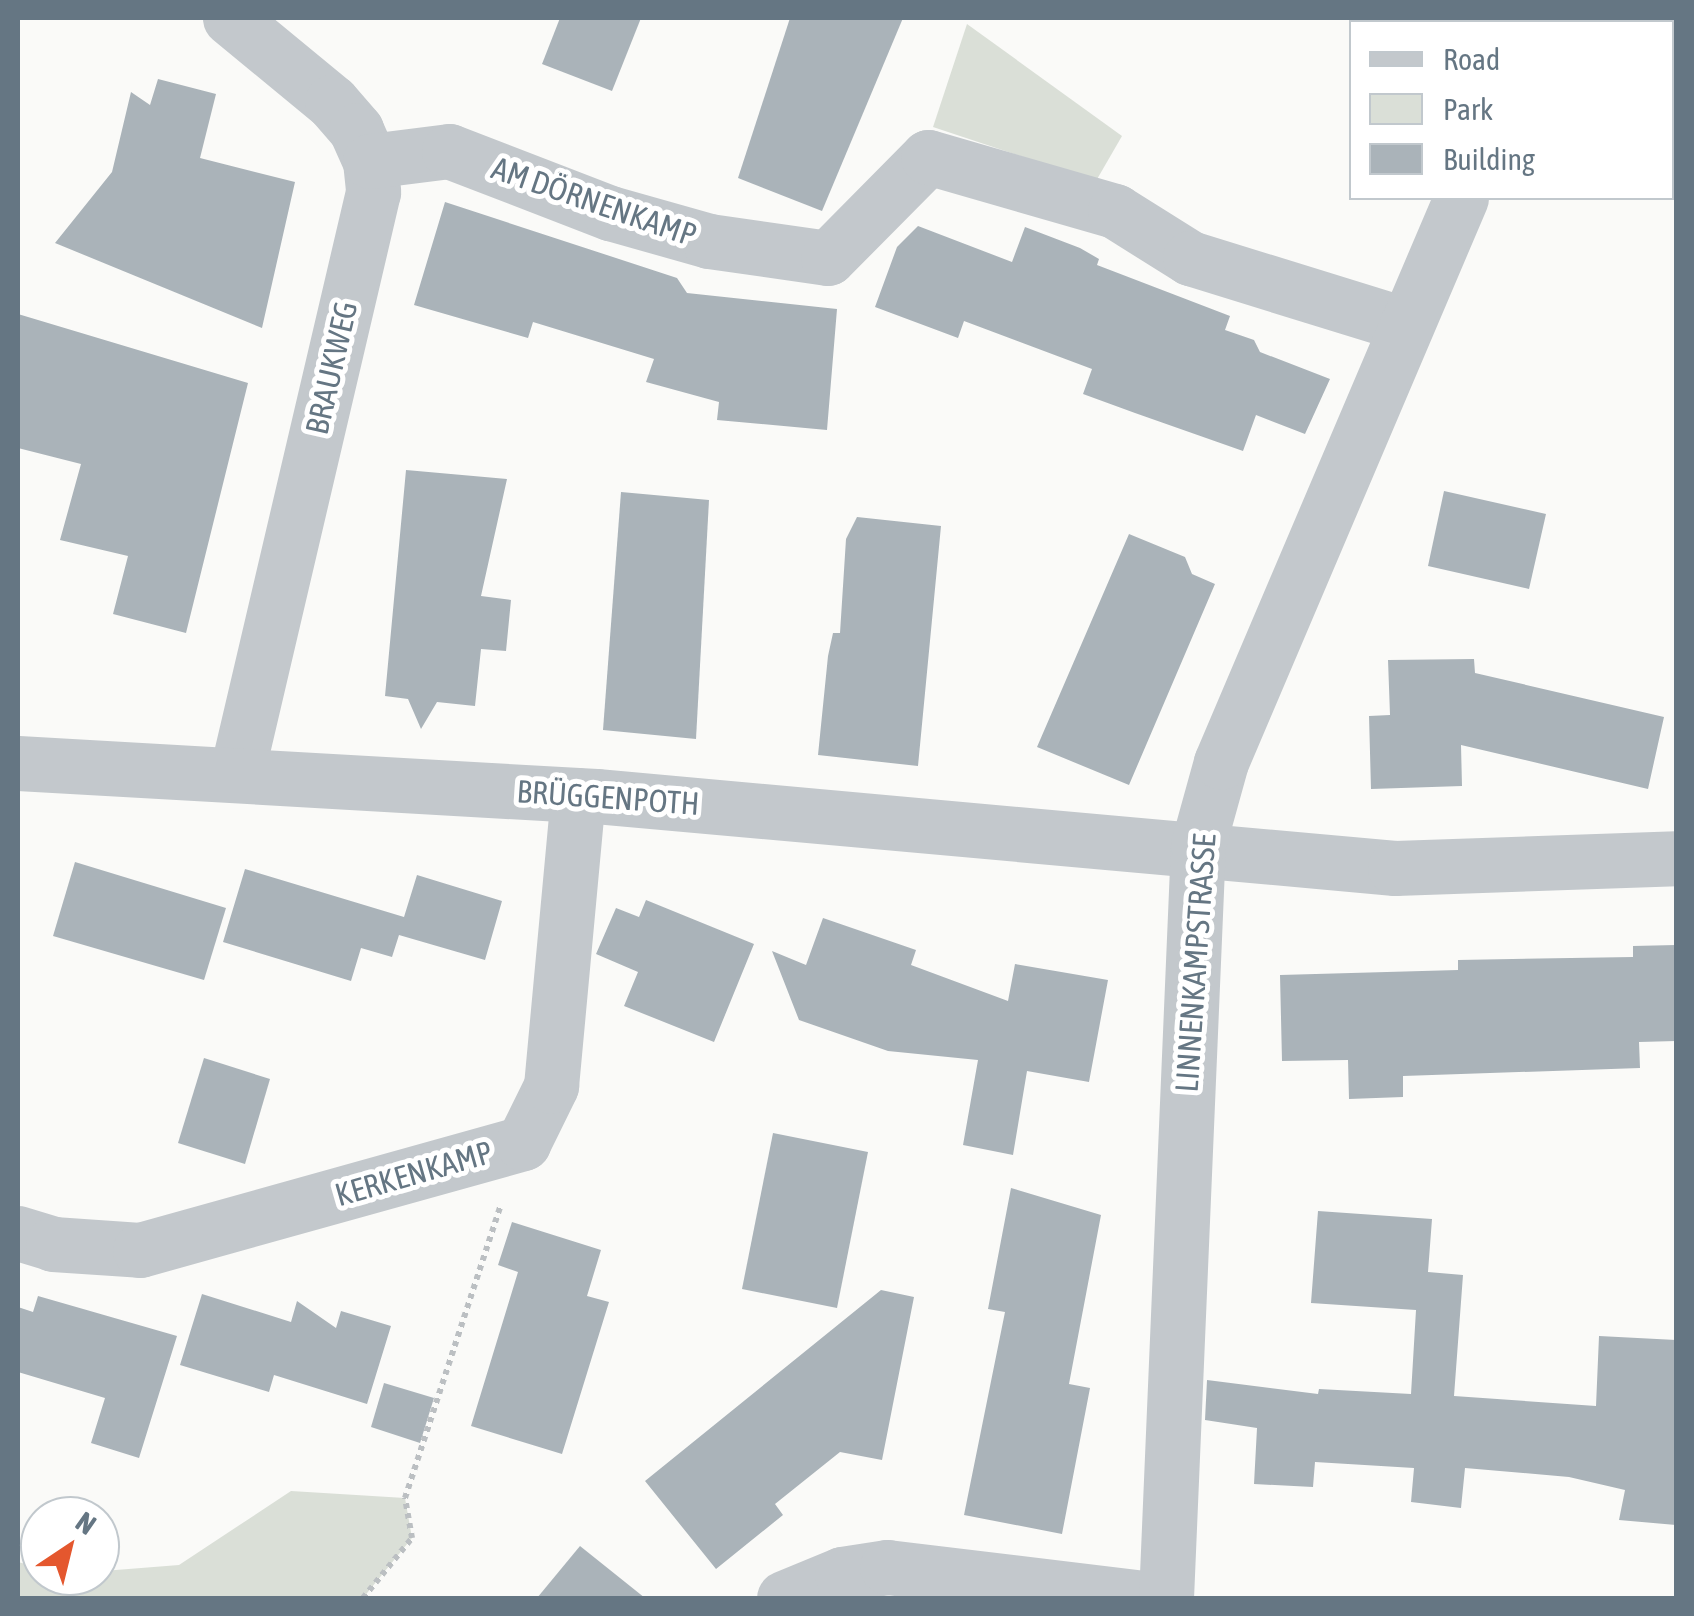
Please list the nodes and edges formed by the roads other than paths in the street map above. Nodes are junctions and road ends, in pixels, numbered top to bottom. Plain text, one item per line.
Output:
1 (230, 18) edge
2 (370, 161) junction
3 (1460, 200) edge
4 (1406, 325) junction
5 (18, 763) edge
6 (237, 772) junction
7 (578, 796) junction
8 (1198, 845) junction
9 (1676, 858) edge
10 (18, 1234) edge
11 (784, 1598) edge
12 (1144, 1598) edge
13 (1166, 1598) edge

1 - 2 street
2 - 4 street, AM DÖRNENKAMP
2 - 6 street, BRAUKWEG
3 - 4 street, LINNENKAMPSTRASSE
4 - 8 street, LINNENKAMPSTRASSE
5 - 6 street, BRÜGGENPOTH
6 - 7 street, BRÜGGENPOTH
7 - 8 street, BRÜGGENPOTH
7 - 10 street, KERKENKAMP
8 - 9 street, BRÜGGENPOTH
8 - 13 street, LINNENKAMPSTRASSE
11 - 12 street

